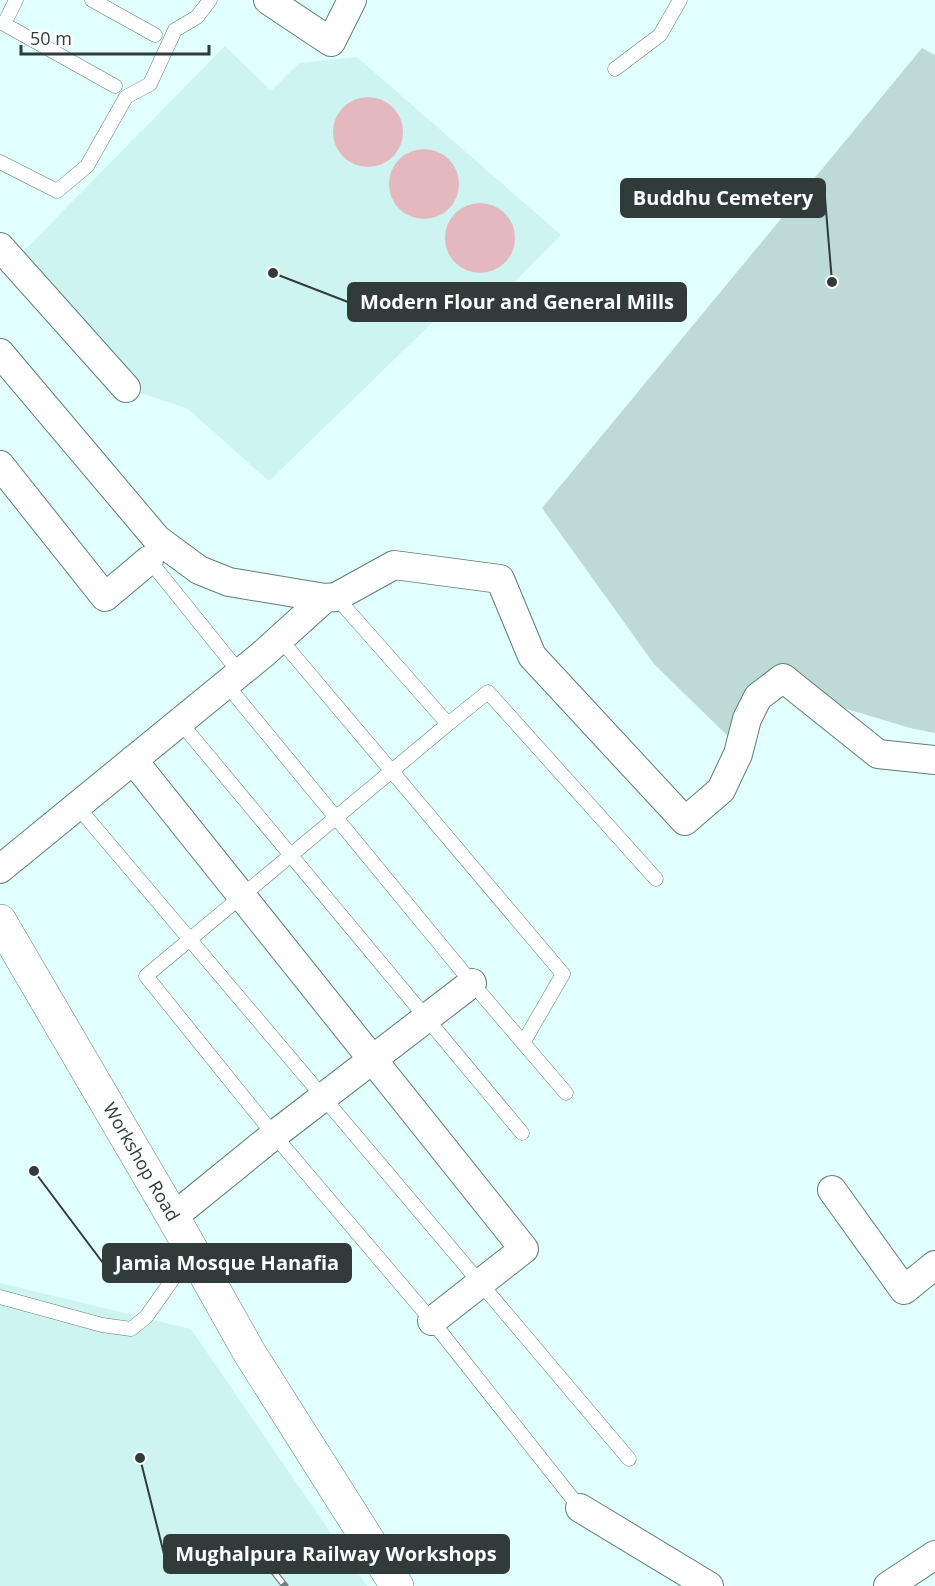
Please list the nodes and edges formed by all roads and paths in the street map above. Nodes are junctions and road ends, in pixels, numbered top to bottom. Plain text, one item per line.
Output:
1 (16, 0) edge
2 (92, 0) edge
3 (210, 0) edge
4 (268, 0) edge
5 (352, 0) edge
6 (680, 0) edge
7 (155, 35) dead end
8 (615, 69) dead end
9 (115, 86) dead end
10 (0, 162) edge
11 (0, 247) edge
12 (0, 353) edge
13 (126, 388) dead end
14 (0, 465) edge
15 (149, 560) joint
16 (330, 598) junction
17 (280, 639) junction
18 (233, 679) junction
19 (180, 722) junction
20 (448, 724) junction
21 (133, 760) junction
22 (935, 760) edge
23 (392, 771) junction
24 (77, 806) junction
25 (336, 817) junction
26 (291, 855) junction
27 (0, 869) edge
28 (656, 879) dead end
29 (242, 896) junction
30 (0, 921) edge
31 (190, 939) junction
32 (472, 983) junction
33 (426, 1018) junction
34 (523, 1043) junction
35 (372, 1060) junction
36 (566, 1093) dead end
37 (324, 1097) junction
38 (522, 1133) dead end
39 (274, 1135) junction
40 (832, 1191) dead end
41 (173, 1217) junction
42 (192, 1252) junction
43 (935, 1265) edge
44 (481, 1283) junction
45 (0, 1297) edge
46 (432, 1321) junction
47 (629, 1459) dead end
48 (580, 1508) joint
49 (935, 1555) edge
50 (397, 1586) edge
51 (709, 1586) edge
52 (888, 1586) edge

1 - 9 lane
2 - 7 lane
3 - 10 lane
4 - 5 street
6 - 8 lane
11 - 13 street
12 - 16 street
14 - 15 street
15 - 18 lane
16 - 17 street
16 - 20 lane
16 - 22 street
17 - 18 street
17 - 23 lane
18 - 19 street
18 - 25 lane
19 - 21 street
19 - 26 lane
20 - 23 lane
20 - 28 lane
21 - 24 street
21 - 29 street
23 - 25 lane
23 - 34 lane
24 - 27 street
24 - 31 lane
25 - 26 lane
25 - 32 lane
26 - 29 lane
26 - 33 lane
29 - 31 lane
29 - 35 street
30 - 41 main road, Workshop Road
31 - 37 lane
31 - 39 lane
32 - 33 street
32 - 34 lane
33 - 35 street
33 - 38 lane
34 - 36 lane
35 - 37 street
35 - 44 street
37 - 39 street
37 - 44 lane
39 - 41 street
39 - 46 lane
40 - 43 street
41 - 42 main road, Workshop Road
42 - 45 lane
42 - 50 main road, Workshop Road
44 - 46 street
44 - 47 lane
46 - 48 lane
48 - 51 street
49 - 52 street

